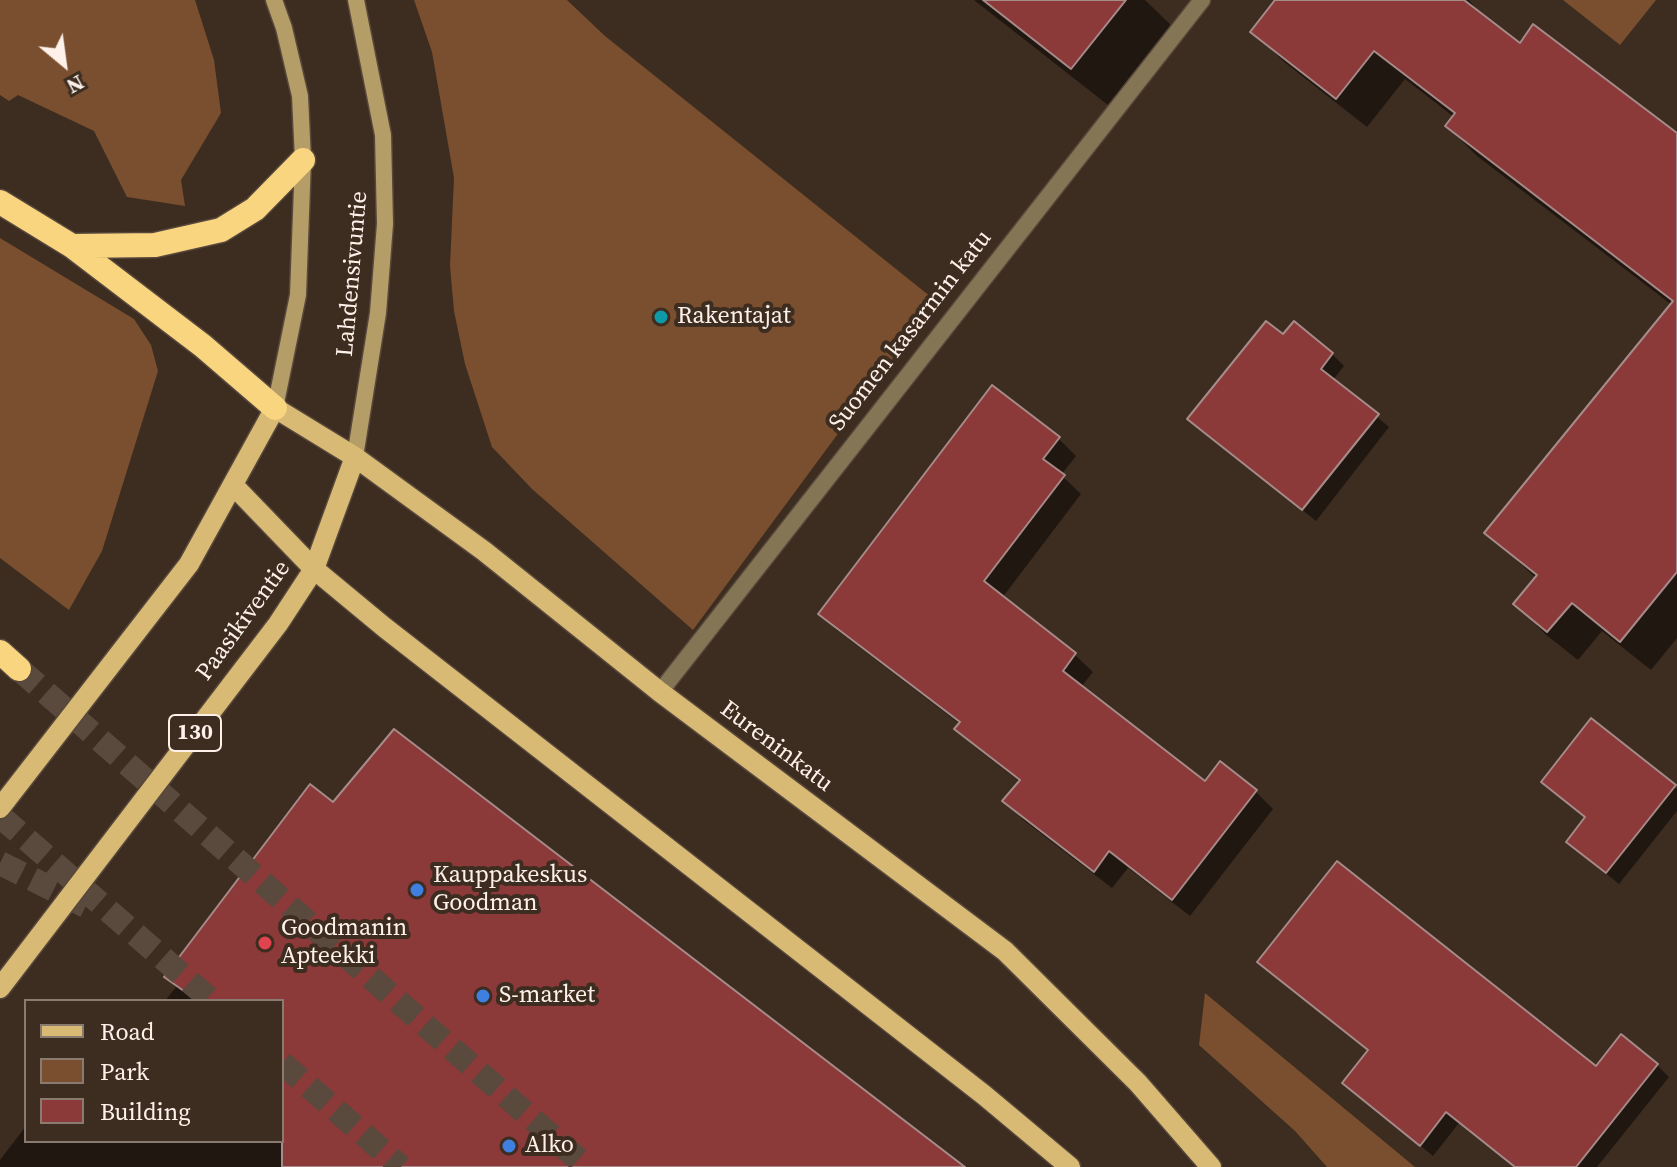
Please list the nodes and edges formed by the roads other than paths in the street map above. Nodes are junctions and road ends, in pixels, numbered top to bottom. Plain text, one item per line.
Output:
1 (274, 0) edge
2 (356, 0) edge
3 (1202, 0) edge
4 (303, 160) junction
5 (0, 202) edge
6 (72, 246) junction
7 (275, 408) junction
8 (355, 457) junction
9 (233, 485) junction
10 (314, 569) junction
11 (0, 652) edge
12 (19, 669) tunnel mouth
13 (660, 692) junction
14 (0, 808) edge
15 (0, 988) edge
16 (1070, 1167) edge
17 (1211, 1167) edge

1 - 4 main road
2 - 8 main road, Lahdensivuntie / 130
3 - 13 street, Suomen kasarmin katu
4 - 6 highway
4 - 7 main road
5 - 6 highway
6 - 7 highway
7 - 8 main road, Eureninkatu
7 - 9 main road
8 - 10 main road, Paasikiventie / 130
8 - 13 main road, Eureninkatu
9 - 10 main road
9 - 14 main road
10 - 15 main road, Paasikiventie / 130
10 - 16 main road
11 - 12 highway
13 - 17 main road, Eureninkatu

